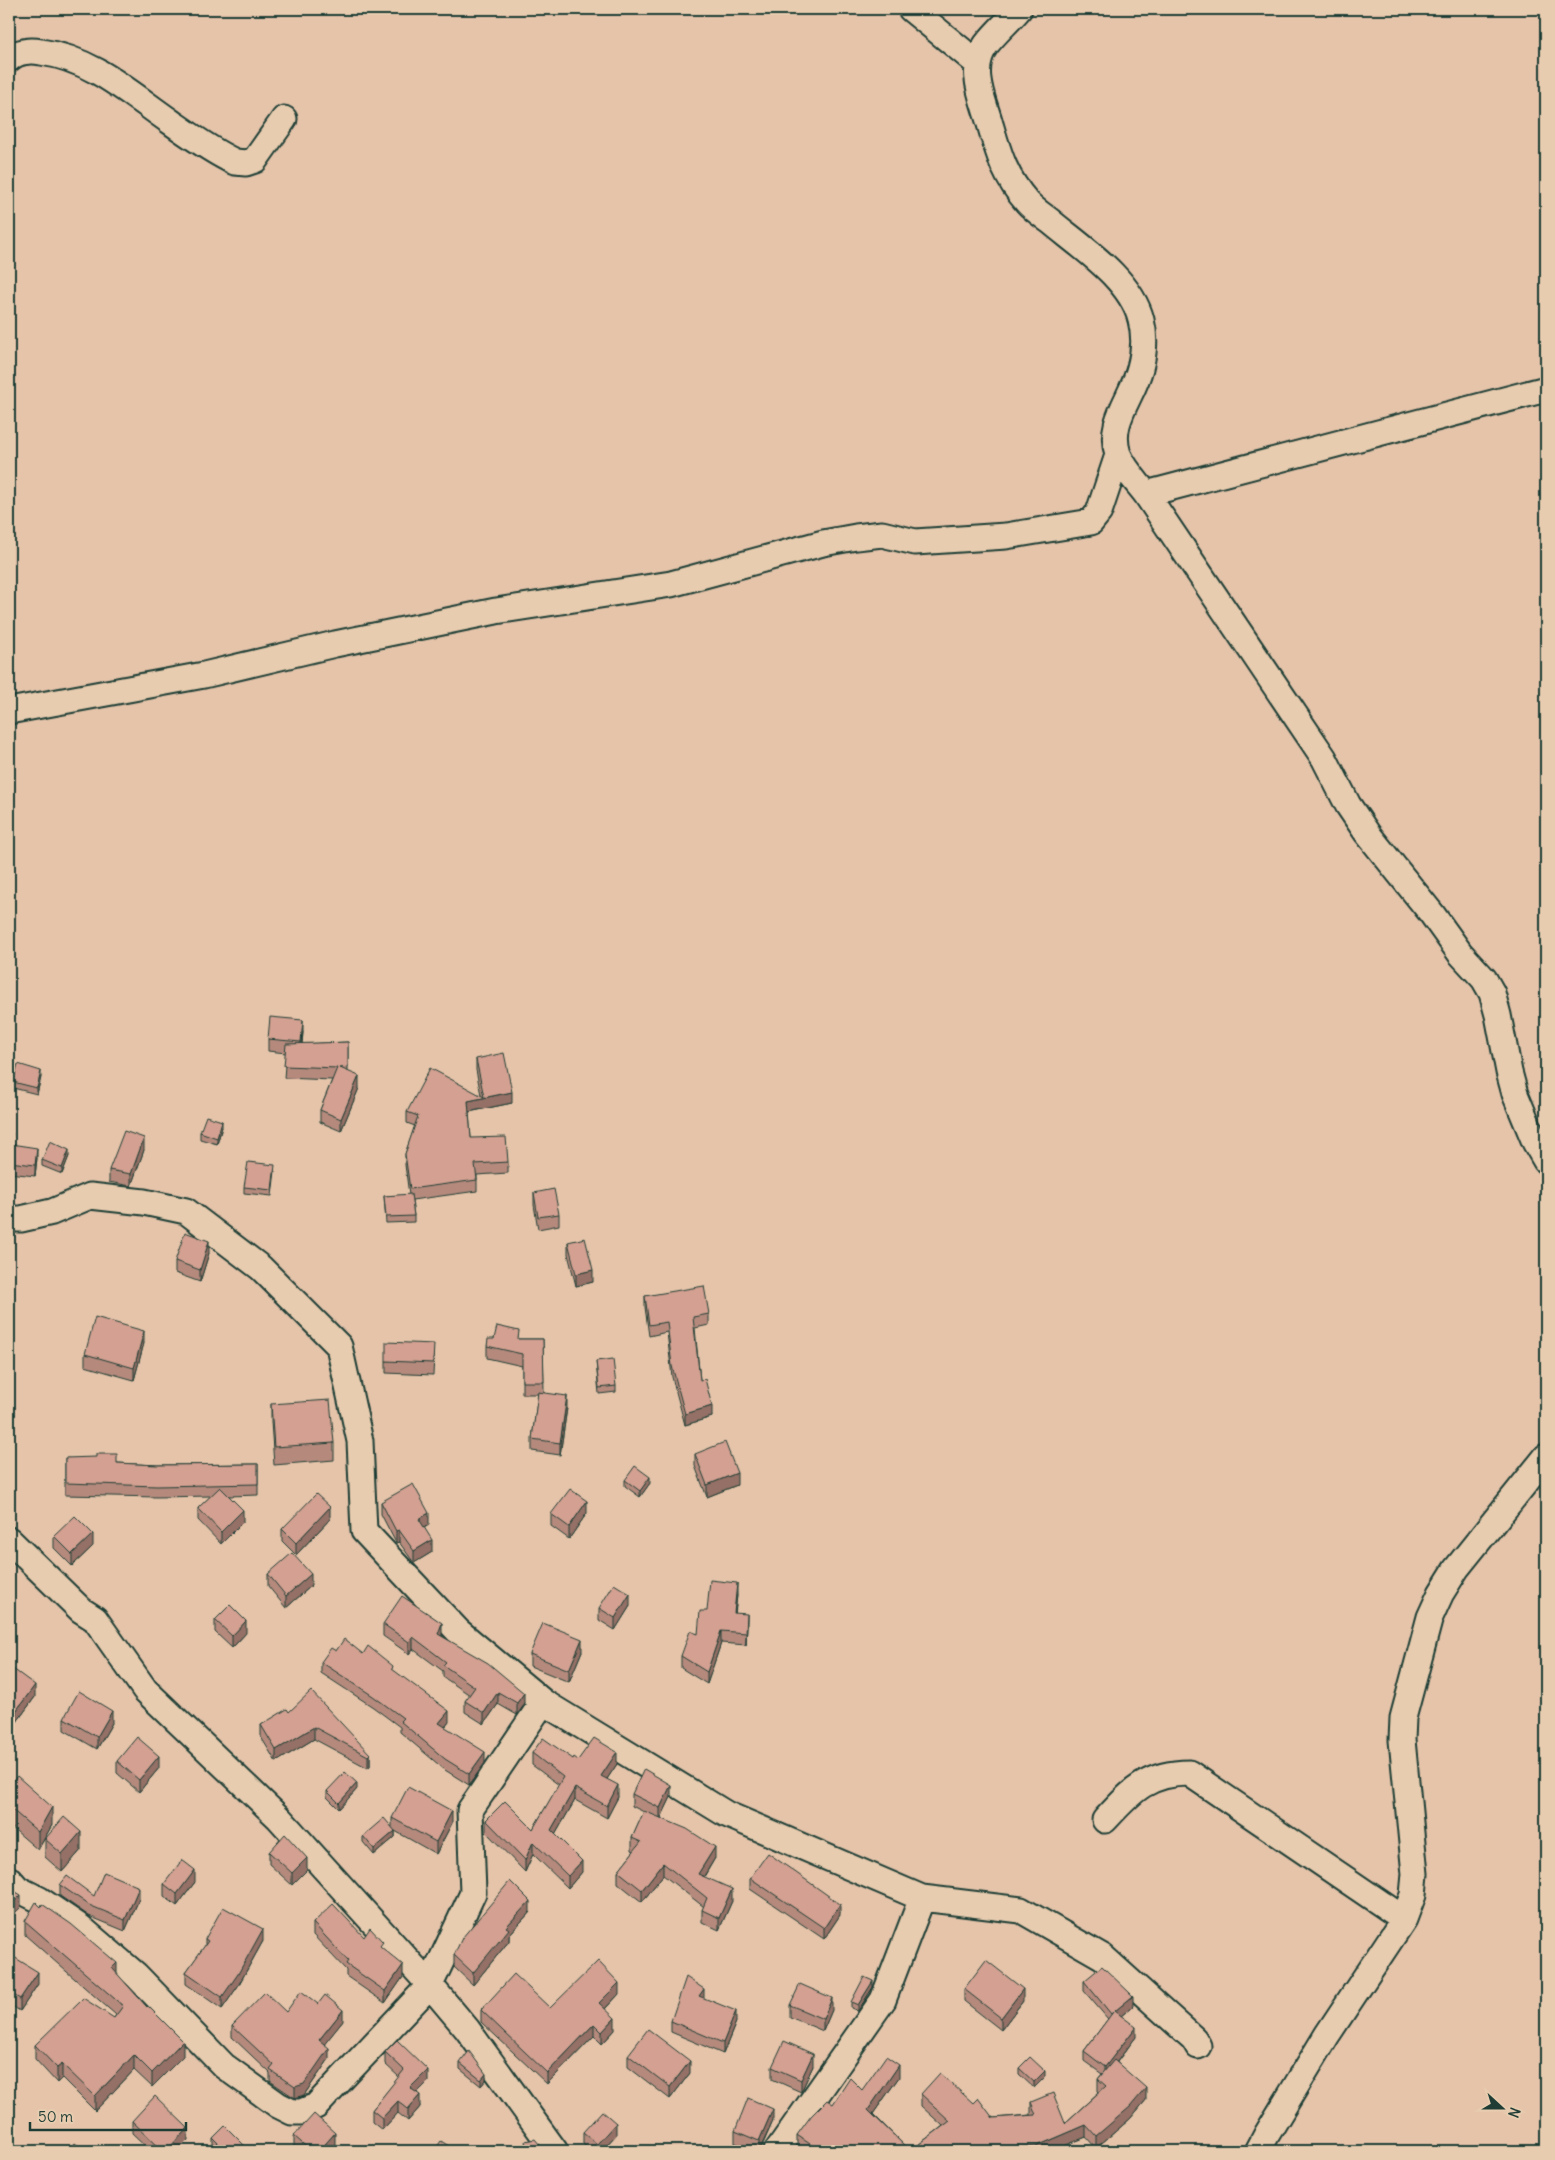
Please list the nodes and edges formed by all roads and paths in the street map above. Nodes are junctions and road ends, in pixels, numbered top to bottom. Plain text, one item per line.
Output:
1 (911, 9) edge
2 (1019, 9) edge
3 (9, 59) edge
4 (977, 63) junction
5 (284, 119) dead end
6 (1546, 389) edge
7 (1118, 454) junction
8 (1146, 494) junction
9 (9, 711) edge
10 (1546, 1161) edge
11 (9, 1219) edge
12 (1546, 1457) edge
13 (9, 1540) edge
14 (543, 1702) junction
15 (1105, 1820) dead end
16 (10, 1880) edge
17 (922, 1898) junction
18 (1404, 1919) junction
19 (430, 1985) junction
20 (1198, 2046) dead end
21 (555, 2151) edge
22 (777, 2151) edge
23 (1258, 2151) edge

1 - 4 street
2 - 4 street
3 - 5 street
4 - 7 street
6 - 8 street
7 - 8 street
7 - 9 street
8 - 10 street
11 - 14 street
12 - 18 street
13 - 19 street
14 - 17 street
14 - 19 street
15 - 18 street
16 - 19 street
17 - 20 street
17 - 22 street
18 - 23 street
19 - 21 street

